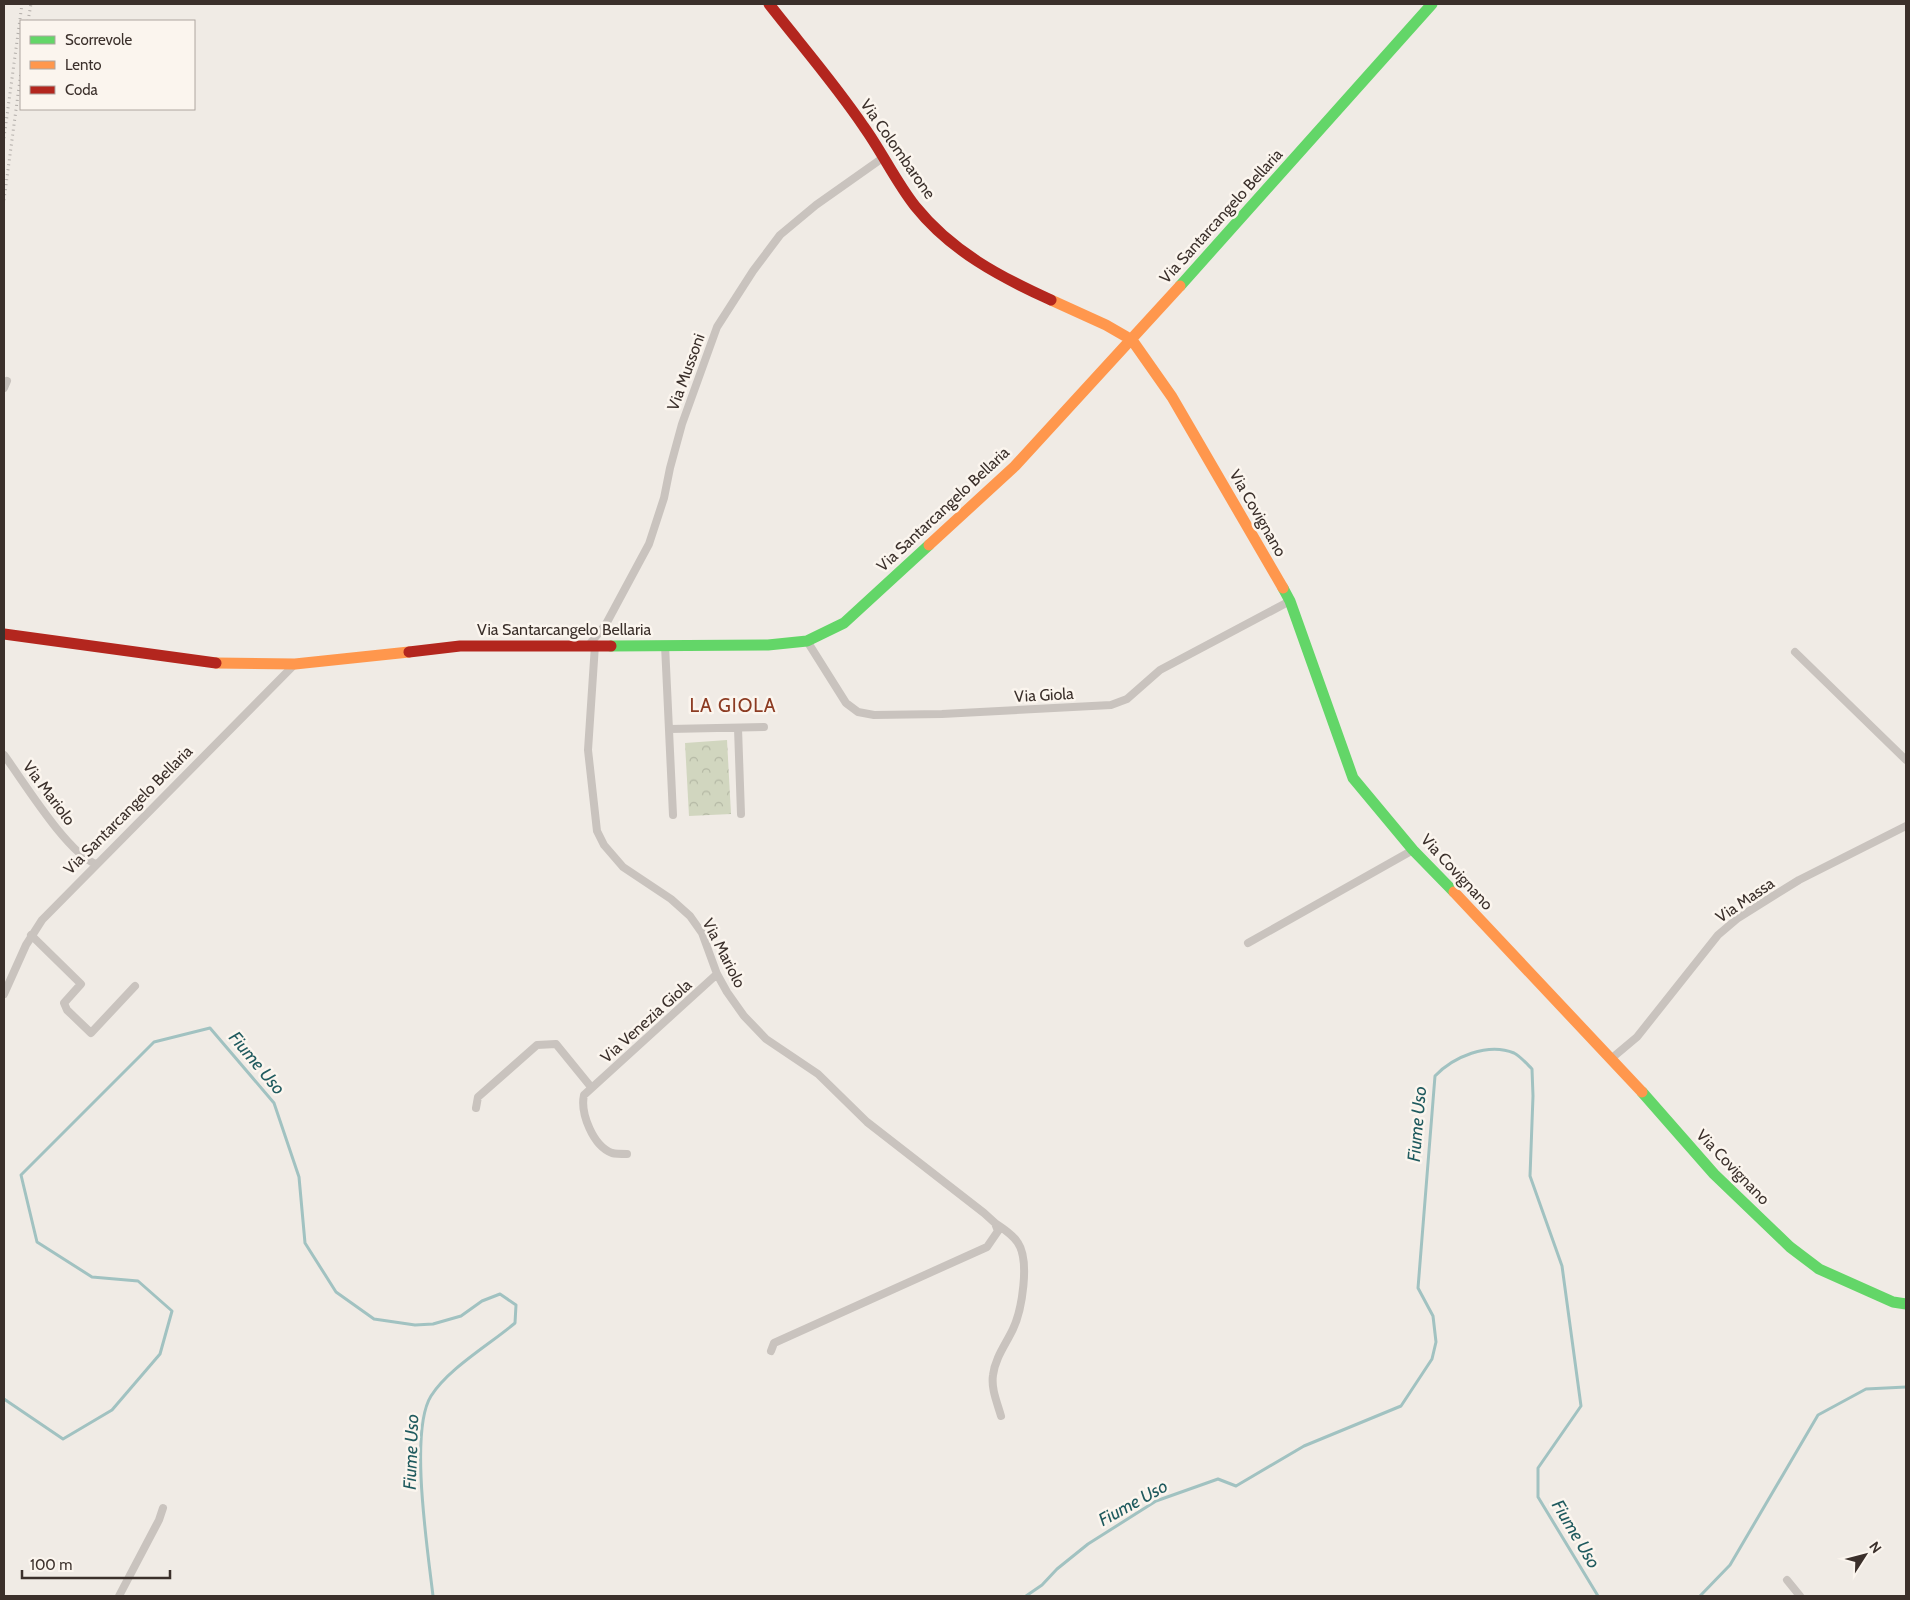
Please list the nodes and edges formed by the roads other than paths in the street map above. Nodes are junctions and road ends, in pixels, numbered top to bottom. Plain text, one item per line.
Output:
1 (769, 4) edge
2 (1432, 4) edge
3 (884, 157) junction
4 (1132, 340) junction
5 (1290, 601) junction
6 (4, 634) edge
7 (807, 641) junction
8 (592, 645) junction
9 (665, 645) junction
10 (1795, 652) dead end
11 (296, 664) junction
12 (764, 727) dead end
13 (738, 728) junction
14 (670, 729) junction
15 (4, 755) edge
16 (1906, 760) edge
17 (741, 814) dead end
18 (674, 815) dead end
19 (1906, 826) edge
20 (1413, 850) junction
21 (96, 864) junction
22 (31, 935) junction
23 (1248, 942) dead end
24 (717, 974) junction
25 (135, 986) dead end
26 (4, 994) edge
27 (1612, 1058) junction
28 (591, 1087) junction
29 (476, 1108) dead end
30 (627, 1154) dead end
31 (995, 1223) junction
32 (1906, 1304) edge
33 (771, 1351) dead end
34 (1001, 1416) dead end
35 (163, 1508) dead end
36 (1788, 1580) dead end
37 (119, 1596) edge
38 (1800, 1596) edge

1 - 3 street, Via Colombarone
2 - 4 street, Via Santarcangelo Bellaria
3 - 4 street, Via Colombarone
3 - 8 street, Via Mussoni
4 - 5 street, Via Covignano
4 - 7 street, Via Santarcangelo Bellaria
5 - 7 street, Via Giola
5 - 20 street, Via Covignano
6 - 11 street, Via Santarcangelo Bellaria
7 - 9 street, Via Santarcangelo Bellaria
8 - 9 street, Via Santarcangelo Bellaria
8 - 11 street, Via Santarcangelo Bellaria
8 - 24 street, Via Mariolo
9 - 14 street
10 - 16 street
11 - 21 street, Via Santarcangelo Bellaria
12 - 13 street
13 - 14 street
13 - 17 street
14 - 18 street
15 - 21 street, Via Mariolo
19 - 27 street, Via Massa
20 - 23 street
20 - 27 street, Via Covignano
21 - 22 street, Via Santarcangelo Bellaria
22 - 25 street
22 - 26 street, Via Santarcangelo Bellaria
24 - 28 street, Via Venezia Giola
24 - 31 street, Via Mariolo
27 - 32 street, Via Covignano
28 - 29 street
28 - 30 street
31 - 33 street
31 - 34 street, Via Mariolo
35 - 37 street
36 - 38 street

